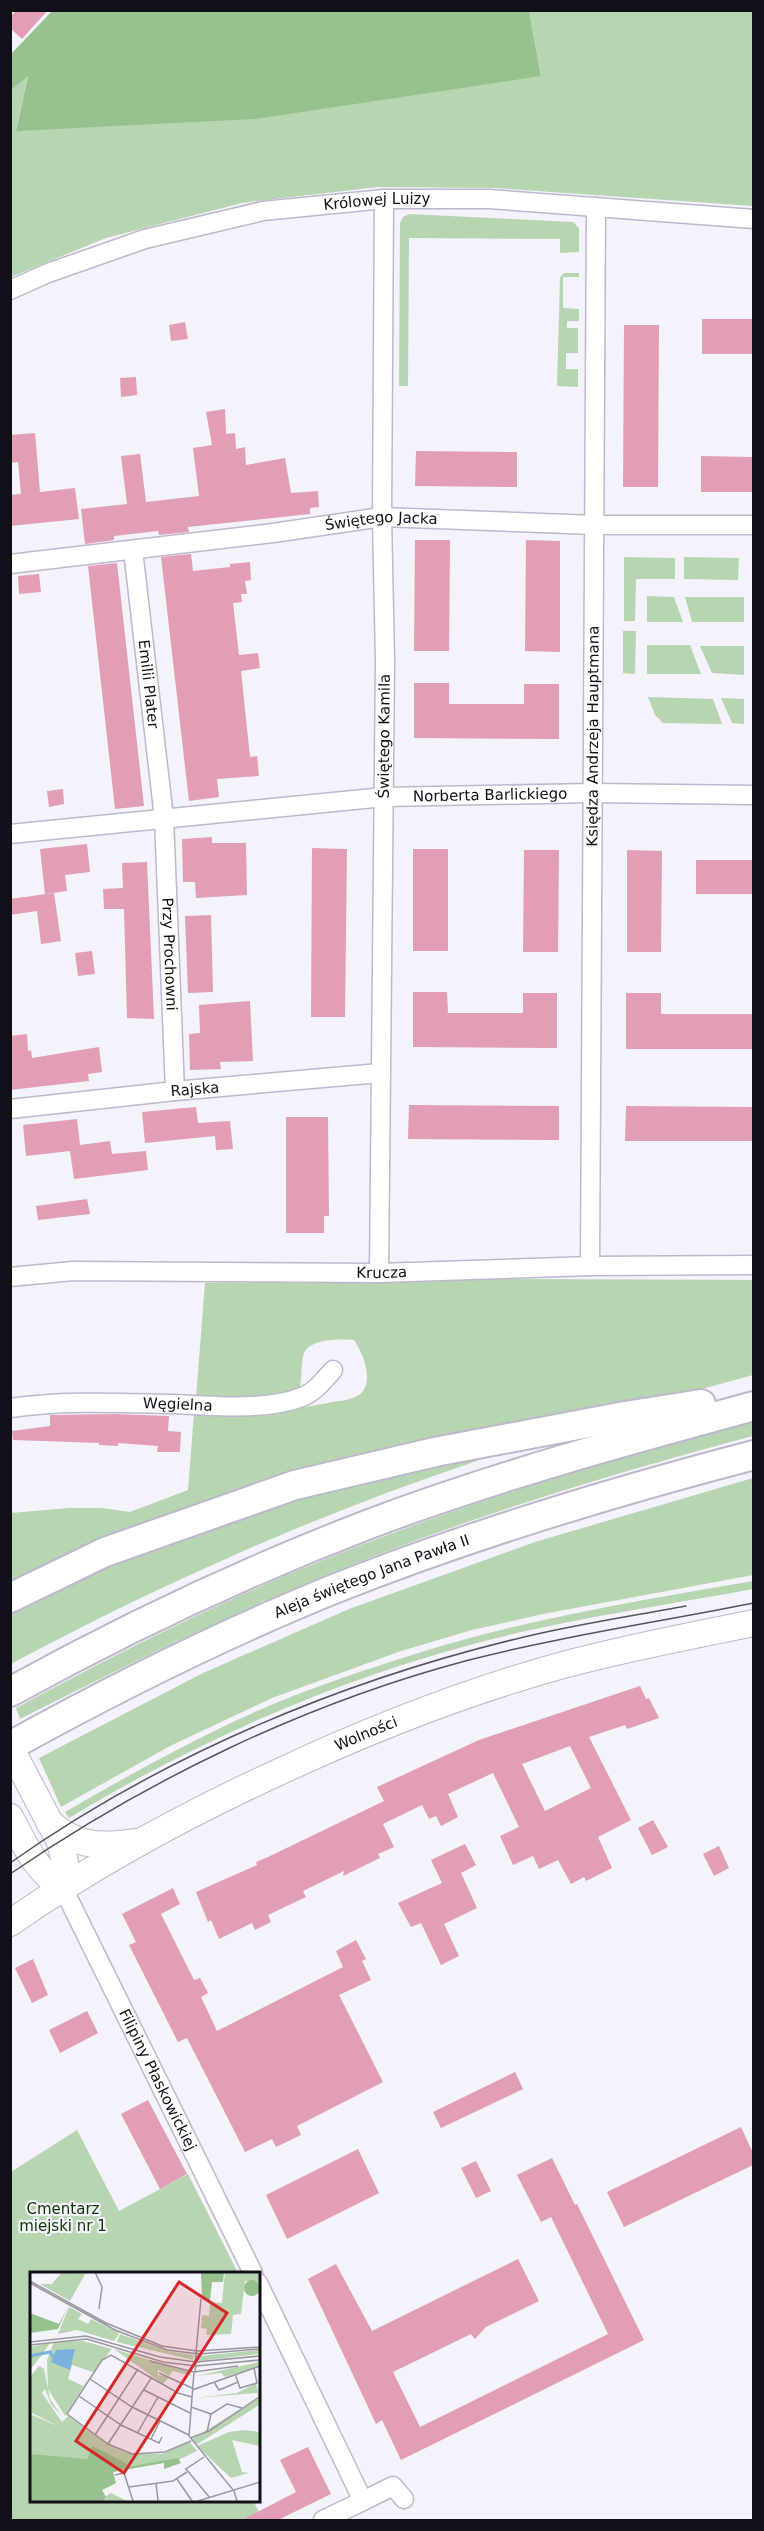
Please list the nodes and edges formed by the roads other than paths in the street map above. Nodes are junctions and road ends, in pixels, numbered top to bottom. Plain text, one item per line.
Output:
1 (384, 199) junction
2 (596, 207) junction
3 (753, 219) edge
4 (10, 290) edge
5 (382, 517) junction
6 (595, 525) junction
7 (753, 525) edge
8 (134, 550) junction
9 (10, 564) edge
10 (593, 793) junction
11 (753, 795) edge
12 (384, 797) junction
13 (164, 818) junction
14 (10, 834) edge
15 (380, 1073) junction
16 (175, 1091) junction
17 (10, 1109) edge
18 (753, 1265) edge
19 (590, 1266) junction
20 (379, 1273) junction
21 (10, 1277) edge
22 (333, 1370) dead end
23 (753, 1396) edge
24 (753, 1406) edge
25 (10, 1408) edge
26 (753, 1455) edge
27 (10, 1598) edge
28 (753, 1623) edge
29 (10, 1692) edge
30 (10, 1746) edge
31 (10, 1817) edge
32 (49, 1822) junction
33 (141, 1841) junction
34 (32, 1860) junction
35 (63, 1888) junction
36 (15, 1920) edge
37 (253, 2272) edge
38 (260, 2287) edge
39 (404, 2499) dead end
40 (363, 2500) junction
41 (323, 2520) edge

1 - 2 street, Królowej Luizy
1 - 4 street, Królowej Luizy
1 - 5 street, Świętego Kamila
2 - 3 street, Królowej Luizy
2 - 6 street, Księdza Andrzeja Hauptmana
5 - 6 street, Świętego Jacka
5 - 8 street, Świętego Jacka
5 - 12 street, Świętego Kamila
6 - 7 street, Świętego Jacka
6 - 10 street, Księdza Andrzeja Hauptmana
8 - 9 street, Świętego Jacka
8 - 13 street, Emilii Plater
10 - 11 street, Norberta Barlickiego
10 - 12 street, Norberta Barlickiego
10 - 19 street, Księdza Andrzeja Hauptmana
12 - 13 street, Norberta Barlickiego
12 - 15 street, Świętego Kamila
13 - 14 street, Norberta Barlickiego
13 - 16 street, Przy Prochowni
15 - 16 street, Rajska
15 - 20 street, Świętego Kamila
16 - 17 street, Rajska
18 - 19 street, Krucza
19 - 20 street, Krucza
20 - 21 street, Krucza
22 - 25 street, Węgielna
23 - 27 main road
24 - 29 main road
26 - 30 main road, Aleja świętego Jana Pawła II
28 - 33 street, Wolności
30 - 32 street
31 - 34 street
32 - 33 street
32 - 35 street
33 - 35 street, Wolności
34 - 35 street
34 - 36 street
35 - 36 street, Wolności
35 - 37 street, Filipiny Płaskowickiej
38 - 40 street
39 - 40 street
40 - 41 street

